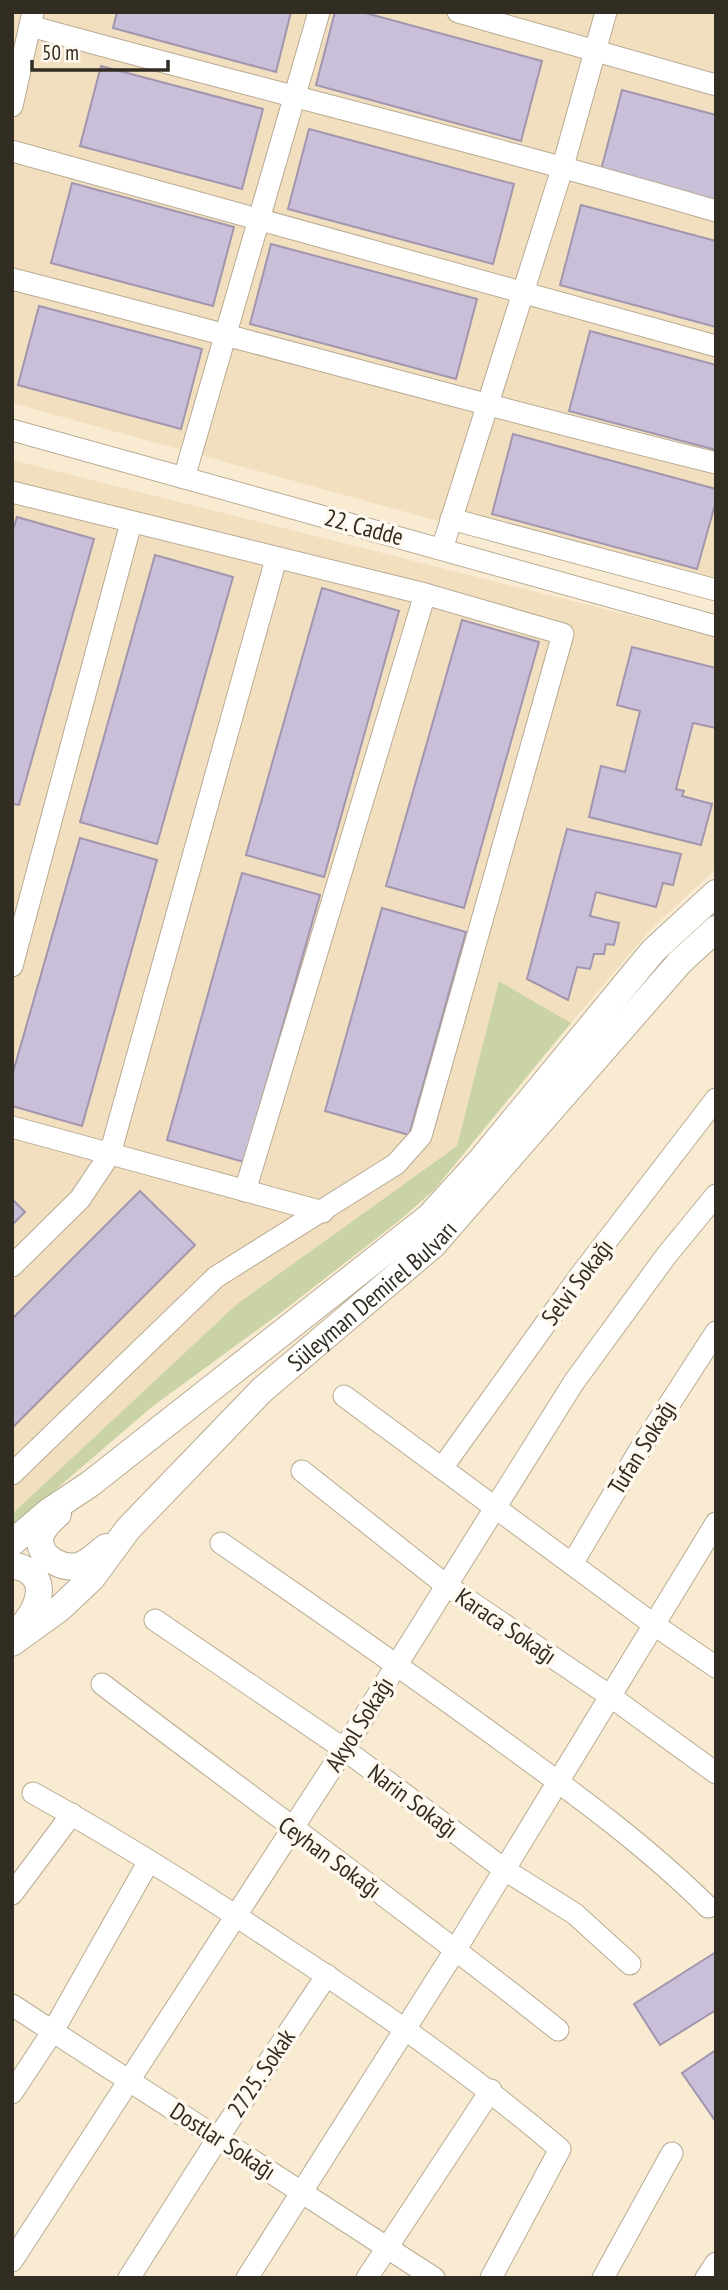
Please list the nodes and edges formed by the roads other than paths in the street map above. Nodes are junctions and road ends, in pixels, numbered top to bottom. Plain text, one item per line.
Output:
1 (319, 12) edge
2 (458, 12) edge
3 (606, 12) edge
4 (31, 19) edge
5 (597, 53) junction
6 (716, 85) edge
7 (294, 98) junction
8 (12, 106) edge
9 (12, 150) edge
10 (563, 166) junction
11 (716, 211) edge
12 (259, 220) junction
13 (12, 279) edge
14 (522, 294) junction
15 (226, 333) junction
16 (716, 346) edge
17 (486, 407) junction
18 (12, 430) edge
19 (716, 463) edge
20 (184, 478) junction
21 (12, 492) edge
22 (451, 519) junction
23 (131, 523) junction
24 (442, 548) junction
25 (276, 559) junction
26 (714, 585) edge
27 (425, 594) junction
28 (716, 626) edge
29 (716, 893) edge
30 (716, 929) edge
31 (12, 966) edge
32 (716, 1099) edge
33 (12, 1128) edge
34 (110, 1154) junction
35 (245, 1191) junction
36 (716, 1195) edge
37 (323, 1212) junction
38 (12, 1266) edge
39 (716, 1332) edge
40 (344, 1396) dead end
41 (442, 1468) junction
42 (302, 1471) dead end
43 (12, 1474) edge
44 (90, 1484) junction
45 (496, 1508) junction
46 (128, 1530) junction
47 (712, 1537) edge
48 (12, 1543) edge
49 (221, 1543) dead end
50 (572, 1564) junction
51 (12, 1565) edge
52 (447, 1586) junction
53 (155, 1620) dead end
54 (653, 1624) junction
55 (12, 1641) edge
56 (397, 1664) junction
57 (716, 1667) edge
58 (102, 1684) dead end
59 (610, 1696) junction
60 (344, 1749) junction
61 (716, 1773) edge
62 (558, 1781) junction
63 (33, 1793) dead end
64 (72, 1814) junction
65 (292, 1829) junction
66 (149, 1861) junction
67 (505, 1870) junction
68 (12, 1894) edge
69 (708, 1907) dead end
70 (236, 1916) junction
71 (456, 1949) junction
72 (630, 1964) dead end
73 (327, 1975) junction
74 (12, 2005) edge
75 (407, 2028) junction
76 (558, 2030) dead end
77 (53, 2031) junction
78 (129, 2080) junction
79 (491, 2090) junction
80 (12, 2094) edge
81 (218, 2138) junction
82 (671, 2153) dead end
83 (303, 2193) junction
84 (385, 2246) junction
85 (12, 2261) edge
86 (716, 2263) edge
87 (129, 2278) edge
88 (247, 2278) edge
89 (367, 2278) edge
90 (434, 2278) edge
91 (491, 2278) edge
92 (603, 2278) edge
93 (706, 2278) edge

1 - 7 street
2 - 5 street
3 - 5 street
4 - 7 street
4 - 8 street
5 - 6 street
5 - 10 street
7 - 10 street
7 - 12 street
9 - 12 street
10 - 11 street
10 - 14 street
12 - 14 street
12 - 15 street
13 - 15 street
14 - 16 street
14 - 17 street
15 - 17 street
15 - 20 street
17 - 19 street
17 - 22 street
18 - 20 street, 22. Cadde
20 - 24 street, 22. Cadde
21 - 23 street
22 - 24 street
22 - 26 street
23 - 25 street
23 - 31 street
24 - 28 street, 22. Cadde
25 - 27 street
25 - 34 street
27 - 35 street
27 - 37 street
29 - 44 main road, Süleyman Demirel Bulvarı
30 - 46 main road, Süleyman Demirel Bulvarı
32 - 41 street, Selvi Sokağı
33 - 34 street
34 - 35 street
34 - 38 street
35 - 37 street
36 - 45 street, Akyol Sokağı
37 - 43 street
39 - 50 street, Tufan Sokağı
40 - 41 street
41 - 45 street
42 - 52 street, Karaca Sokağı
44 - 46 main road
44 - 48 main road, Süleyman Demirel Bulvarı
45 - 50 street
45 - 52 street, Akyol Sokağı
46 - 55 main road, Süleyman Demirel Bulvarı
47 - 54 street
49 - 56 street
50 - 54 street
51 - 55 main road
52 - 56 street, Akyol Sokağı
52 - 59 street, Karaca Sokağı
53 - 60 street, Narin Sokağı
54 - 57 street
54 - 59 street
56 - 60 street, Akyol Sokağı
56 - 62 street
58 - 65 street, Ceyhan Sokağı
59 - 61 street, Karaca Sokağı
59 - 62 street
60 - 65 street, Akyol Sokağı
60 - 67 street, Narin Sokağı
62 - 67 street
62 - 69 street
63 - 64 street
64 - 66 street
64 - 68 street
65 - 70 street, Akyol Sokağı
65 - 71 street, Ceyhan Sokağı
66 - 70 street
66 - 77 street
67 - 71 street
67 - 72 street, Narin Sokağı
70 - 73 street
70 - 78 street, Akyol Sokağı
71 - 75 street
71 - 76 street, Ceyhan Sokağı
73 - 75 street
73 - 81 street, 2725. Sokak
74 - 77 street, Dostlar Sokağı
75 - 79 street
75 - 83 street
77 - 78 street, Dostlar Sokağı
77 - 80 street
78 - 81 street, Dostlar Sokağı
78 - 85 street, Akyol Sokağı
79 - 84 street
79 - 91 street
81 - 83 street, Dostlar Sokağı
81 - 87 street, 2725. Sokak
82 - 92 street
83 - 84 street, Dostlar Sokağı
83 - 88 street
84 - 89 street
84 - 90 street, Dostlar Sokağı
86 - 93 street

